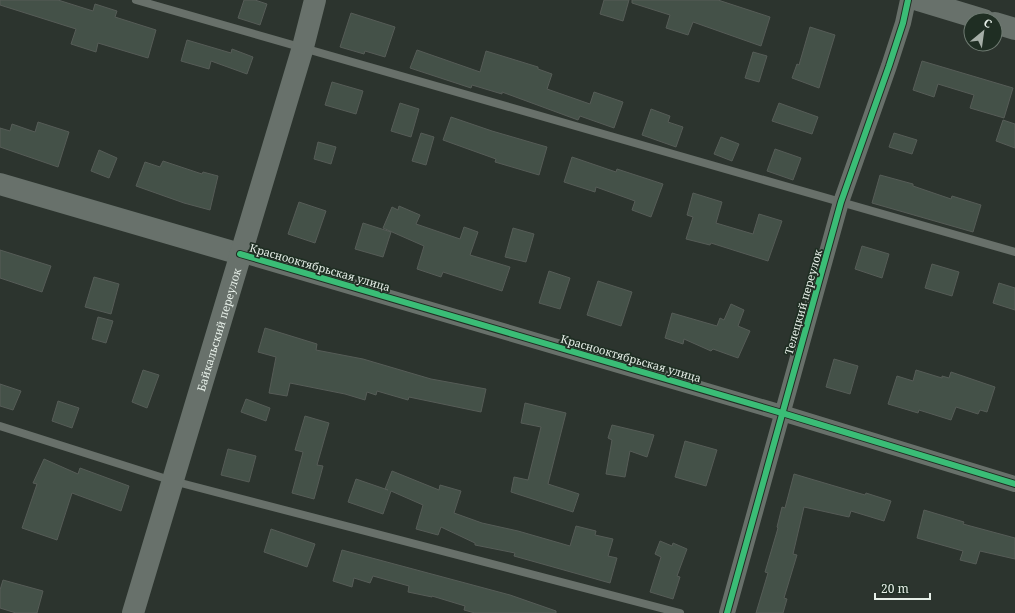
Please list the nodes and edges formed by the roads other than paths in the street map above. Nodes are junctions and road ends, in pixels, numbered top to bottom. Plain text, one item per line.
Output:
1 (136, 0) edge
2 (315, 0) edge
3 (908, 0) edge
4 (918, 0) edge
5 (963, 14) edge
6 (1003, 25) edge
7 (1015, 29) edge
8 (303, 47) junction
9 (0, 184) edge
10 (841, 202) junction
11 (1015, 252) edge
12 (240, 254) junction
13 (782, 413) junction
14 (0, 426) edge
15 (173, 481) junction
16 (1015, 484) edge
17 (133, 613) edge
18 (680, 613) edge
19 (727, 613) edge

1 - 8 lane
2 - 8 main road, Байкальский переулок
3 - 10 street, Телецкий переулок
4 - 5 main road
6 - 7 main road
8 - 10 lane
8 - 12 main road, Байкальский переулок
9 - 12 main road, Краснооктябрьская улица
10 - 11 lane
10 - 13 street, Телецкий переулок
12 - 13 street, Краснооктябрьская улица
12 - 15 main road, Байкальский переулок
13 - 16 street, Краснооктябрьская улица
13 - 19 street, Телецкий переулок
14 - 15 lane
15 - 17 main road, Байкальский переулок
15 - 18 lane

